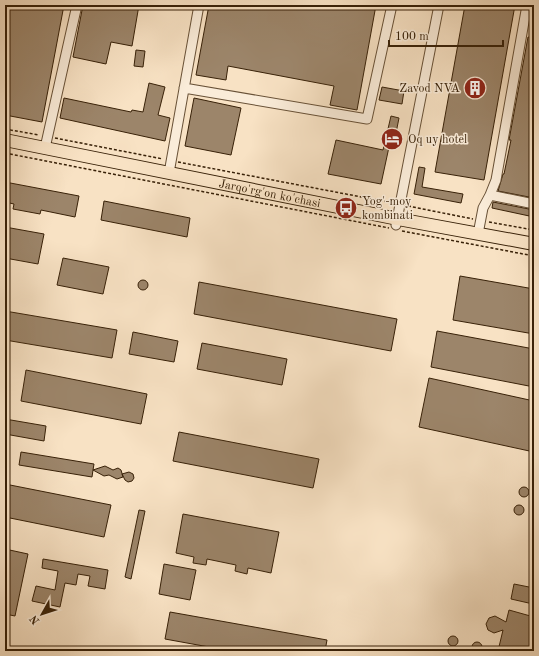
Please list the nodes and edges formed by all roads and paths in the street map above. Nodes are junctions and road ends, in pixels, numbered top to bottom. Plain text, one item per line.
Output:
1 (76, 5) edge
2 (199, 5) edge
3 (392, 5) edge
4 (439, 5) edge
5 (529, 8) edge
6 (184, 88) junction
7 (5, 129) edge
8 (5, 140) edge
9 (46, 142) junction
10 (5, 147) edge
11 (5, 153) edge
12 (170, 167) junction
13 (490, 195) junction
14 (401, 204) junction
15 (534, 204) edge
16 (480, 220) junction
17 (397, 222) junction
18 (534, 230) edge
19 (478, 234) junction
20 (534, 244) edge
21 (534, 251) edge
22 (534, 256) edge

1 - 9 lane
2 - 6 lane
3 - 6 lane
4 - 14 lane
5 - 13 lane
6 - 12 lane
7 - 9 path
8 - 9 main road, Jarqo'rg'on ko'chasi
9 - 12 main road, Jarqo'rg'on ko'chasi
9 - 12 path
10 - 17 main road, Jarqo'rg'on ko'chasi
11 - 22 path
12 - 14 path
12 - 17 main road, Jarqo'rg'on ko'chasi
13 - 15 lane
13 - 16 lane
14 - 16 path
14 - 17 lane
16 - 18 path
16 - 19 lane
17 - 19 main road, Jarqo'rg'on ko'chasi
17 - 21 main road, Jarqo'rg'on ko'chasi
19 - 20 main road, Jarqo'rg'on ko'chasi

